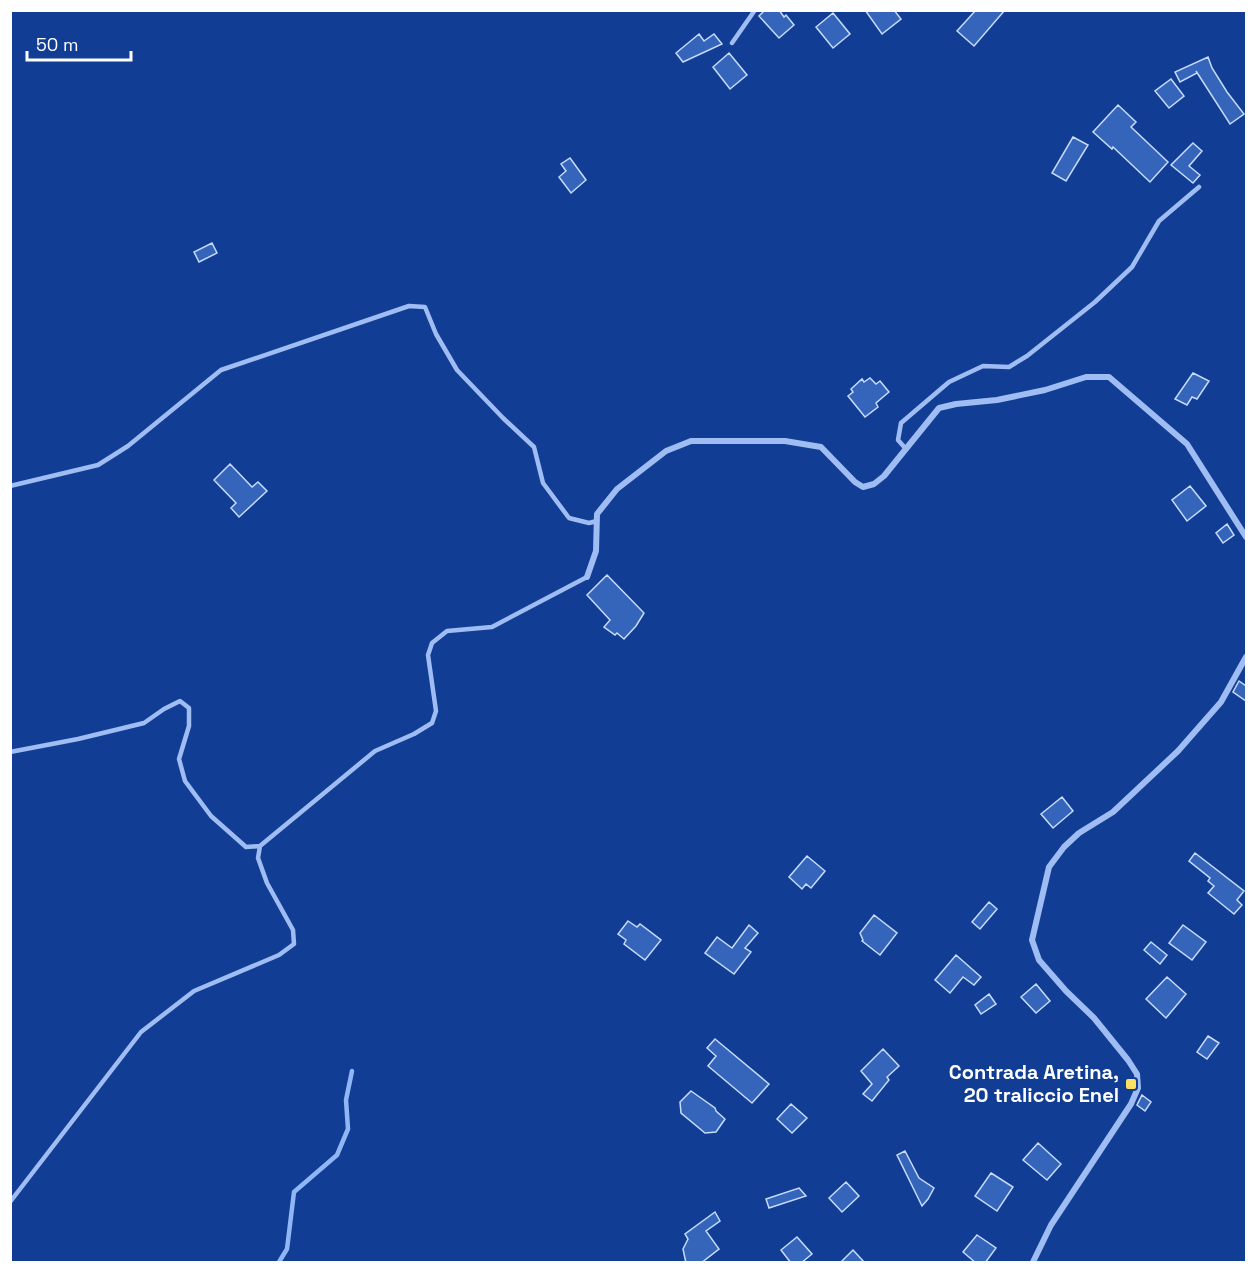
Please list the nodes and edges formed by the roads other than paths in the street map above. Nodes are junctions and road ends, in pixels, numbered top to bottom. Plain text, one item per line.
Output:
1 (755, 10) edge
2 (732, 43) dead end
3 (1199, 187) dead end
4 (906, 449) junction
5 (10, 486) edge
6 (597, 521) junction
7 (1246, 537) edge
8 (587, 577) joint
9 (1246, 657) edge
10 (10, 752) edge
11 (260, 846) junction
12 (10, 1202) edge
13 (1033, 1263) edge

1 - 2 lane
3 - 4 lane
4 - 6 street
4 - 7 street
5 - 6 lane
6 - 8 street
8 - 11 lane
9 - 13 street
10 - 11 lane
11 - 12 lane

